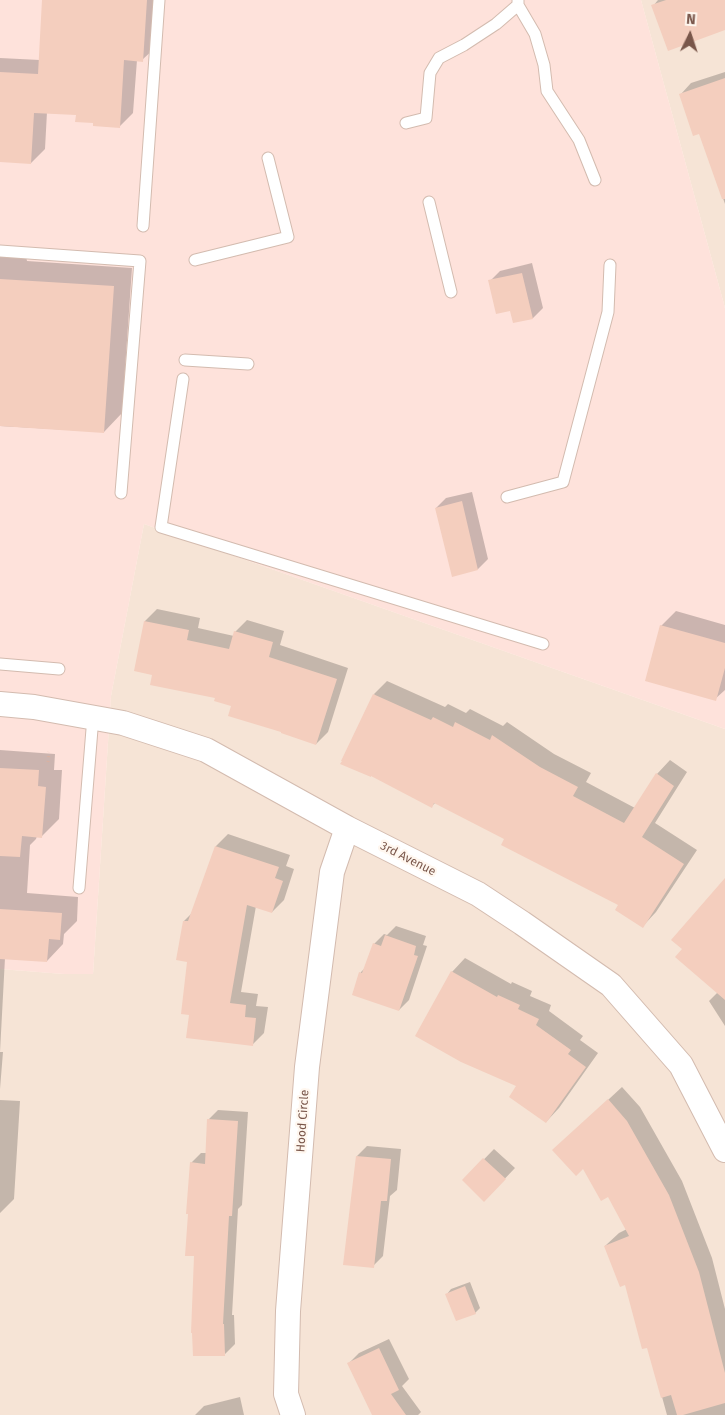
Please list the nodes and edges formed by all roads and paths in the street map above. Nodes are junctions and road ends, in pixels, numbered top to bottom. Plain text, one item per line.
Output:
1 (159, 0) edge
2 (518, 3) edge
3 (406, 123) dead end
4 (268, 158) dead end
5 (595, 180) dead end
6 (429, 202) dead end
7 (143, 226) dead end
8 (0, 251) edge
9 (195, 260) dead end
10 (610, 265) dead end
11 (451, 292) dead end
12 (185, 360) dead end
13 (248, 364) dead end
14 (183, 379) dead end
15 (120, 493) dead end
16 (507, 497) dead end
17 (543, 644) dead end
18 (0, 664) edge
19 (58, 670) dead end
20 (0, 704) edge
21 (93, 717) junction
22 (49, 752) dead end
23 (48, 762) dead end
24 (347, 828) junction
25 (79, 888) dead end
26 (725, 1150) edge
27 (293, 1415) edge

1 - 7 lane
2 - 3 lane
2 - 5 lane
4 - 9 lane
6 - 11 lane
8 - 15 lane
10 - 16 lane
12 - 13 lane
14 - 17 lane
18 - 19 lane
20 - 21 street, 3rd Avenue
21 - 24 street, 3rd Avenue
21 - 25 lane
22 - 23 path
24 - 26 street, 3rd Avenue
24 - 27 street, Hood Circle

